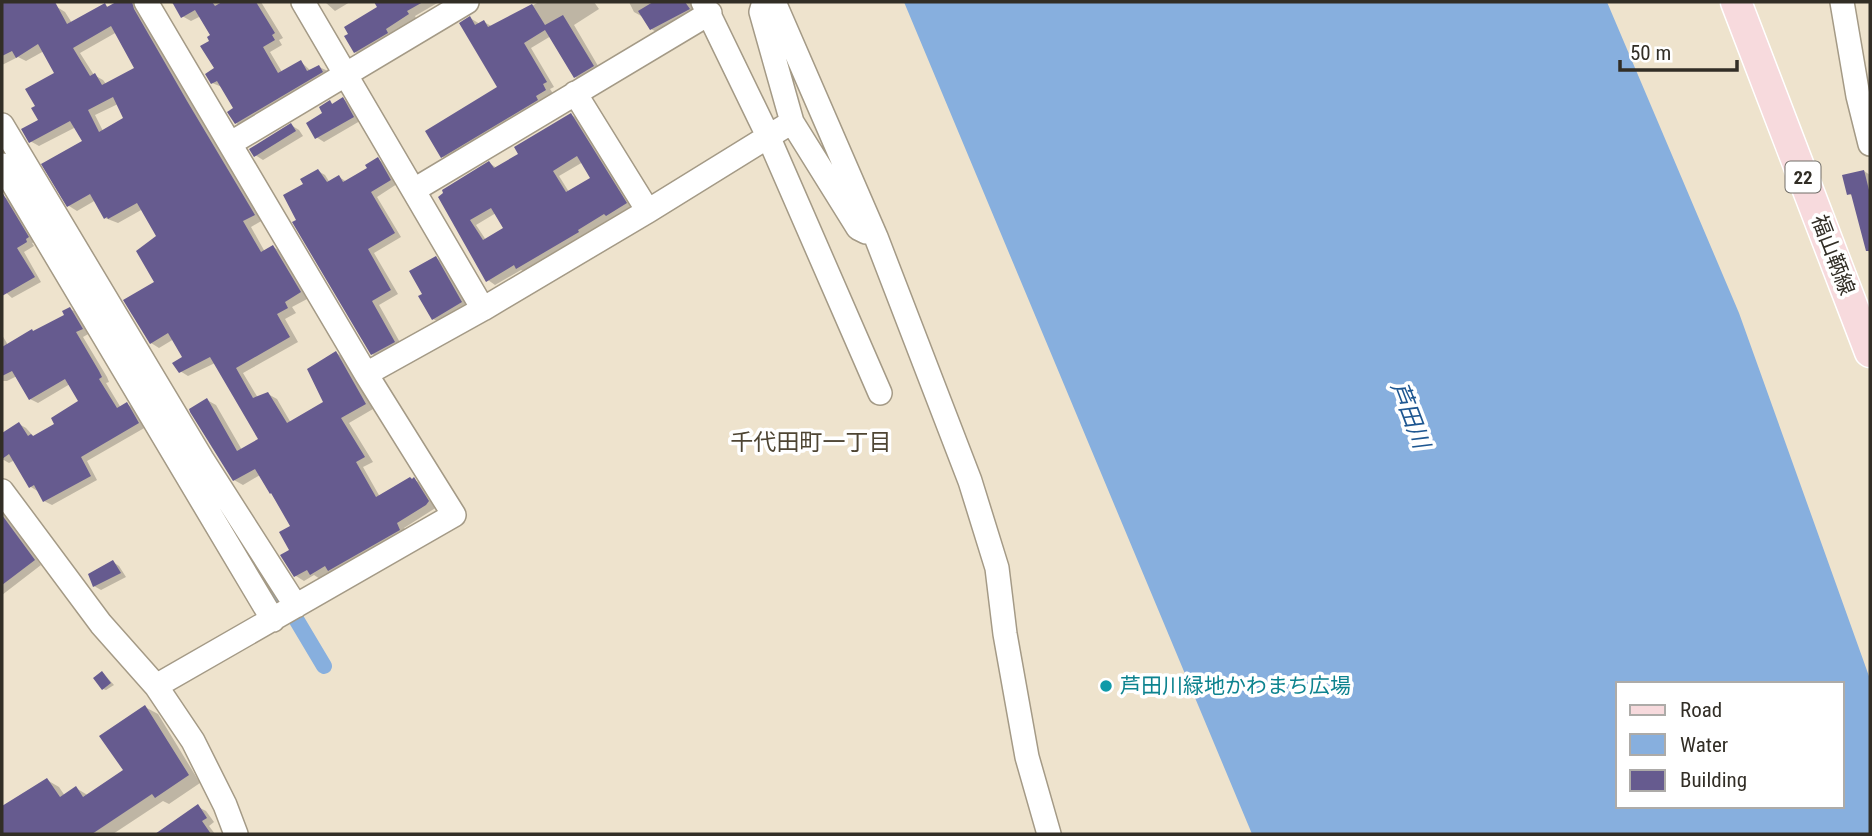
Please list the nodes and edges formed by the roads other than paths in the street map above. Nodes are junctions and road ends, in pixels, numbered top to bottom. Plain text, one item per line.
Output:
1 (146, 2) edge
2 (303, 2) edge
3 (467, 2) edge
4 (764, 2) edge
5 (774, 2) edge
6 (1736, 2) edge
7 (1842, 2) edge
8 (706, 8) edge
9 (345, 73) junction
10 (575, 93) junction
11 (792, 122) junction
12 (2, 125) edge
13 (768, 136) junction
14 (231, 143) junction
15 (1870, 144) edge
16 (2, 165) edge
17 (414, 190) junction
18 (648, 211) junction
19 (876, 237) junction
20 (483, 309) junction
21 (1870, 352) edge
22 (366, 374) junction
23 (880, 393) dead end
24 (2, 491) edge
25 (296, 606) junction
26 (273, 620) junction
27 (156, 686) junction
28 (236, 834) edge
29 (1049, 834) edge

1 - 14 street
2 - 9 street
3 - 9 street
4 - 11 street
5 - 19 street
6 - 21 main road, 福山鞆線 / 22
7 - 15 street
8 - 10 street
8 - 13 street
9 - 14 street
9 - 17 street
10 - 17 street
10 - 18 street
11 - 13 street
11 - 19 street
12 - 25 street
13 - 18 street
13 - 23 street
14 - 22 street
16 - 26 street
17 - 20 street
18 - 20 street
19 - 29 street
20 - 22 street
22 - 25 street
24 - 27 street
25 - 26 street
26 - 27 street
27 - 28 street

